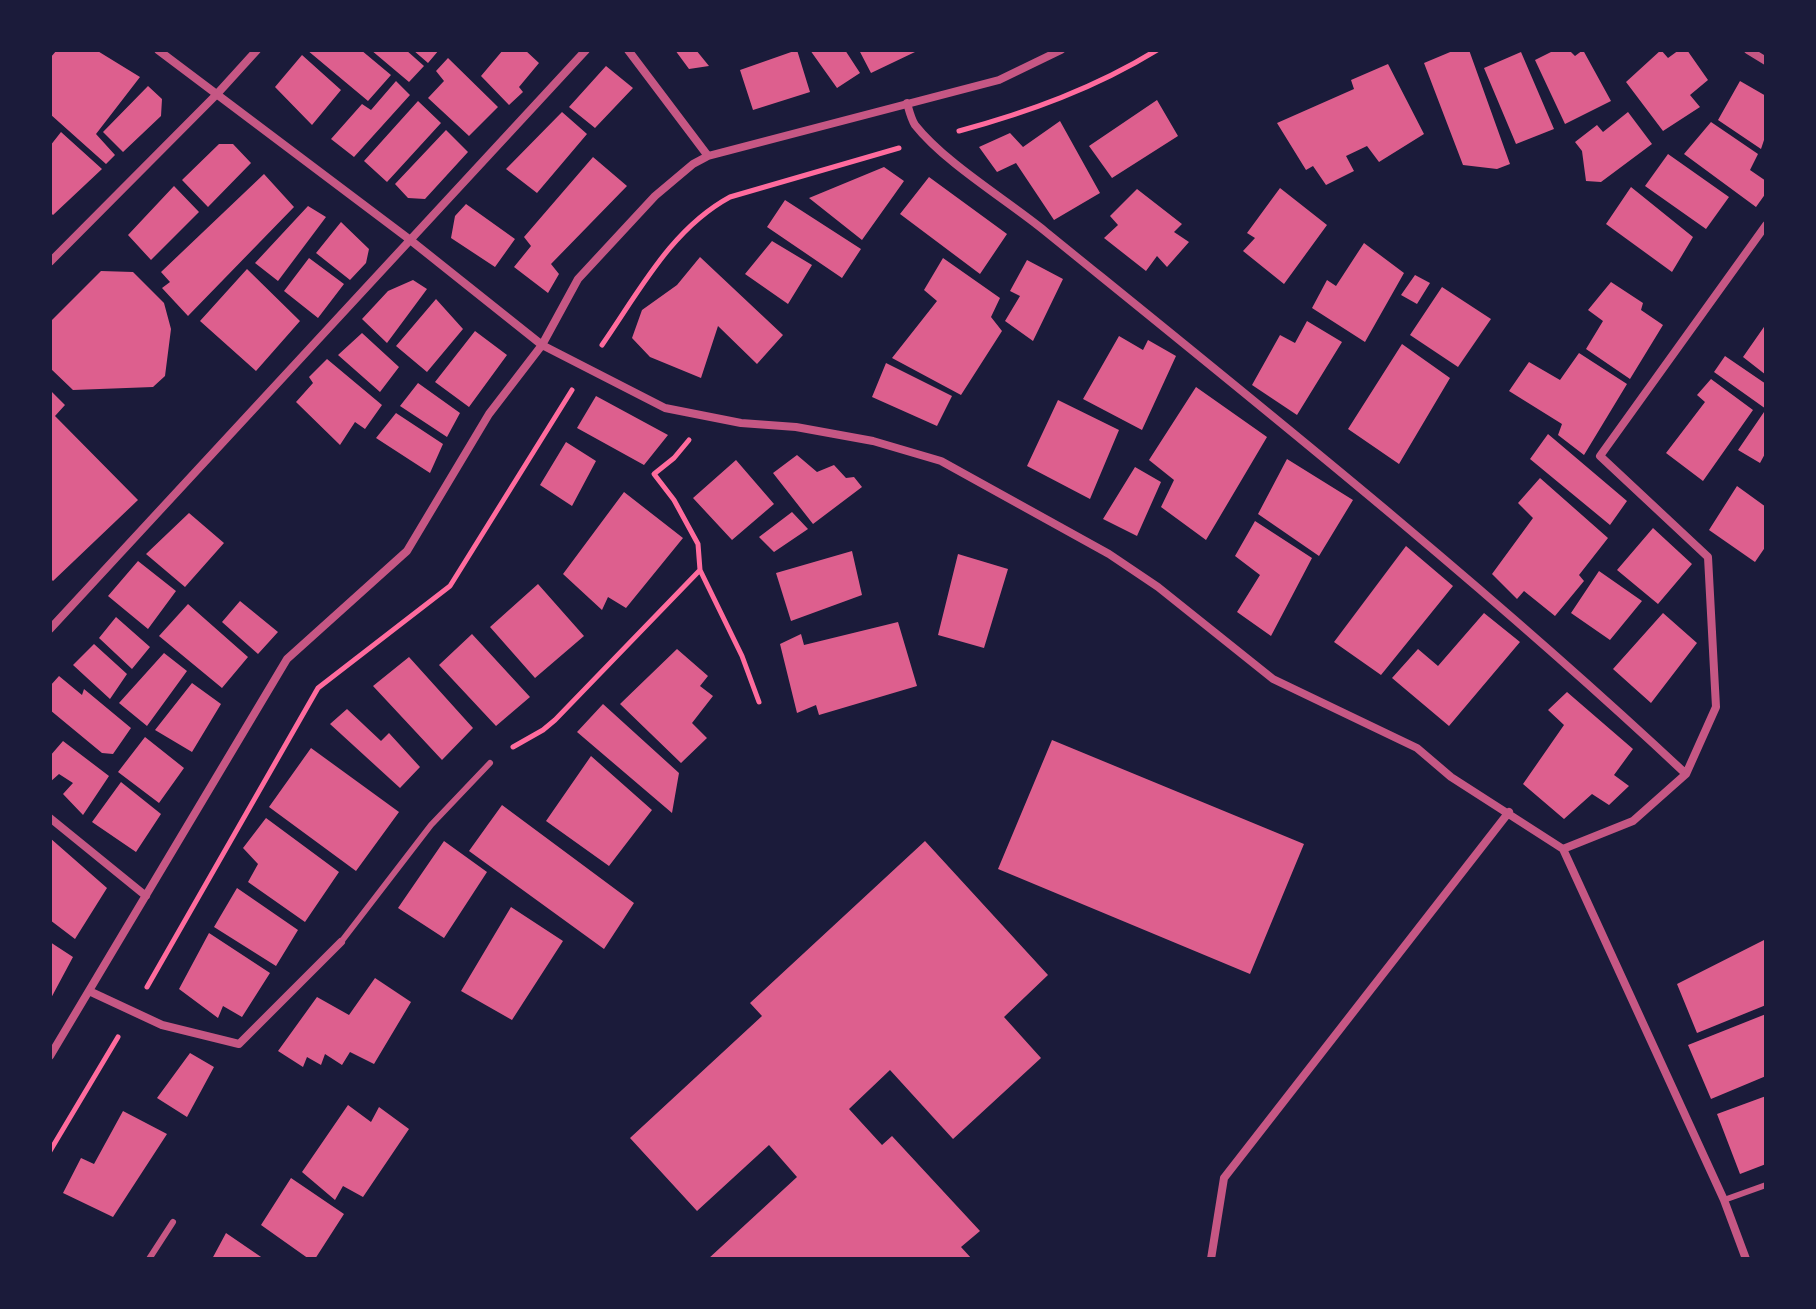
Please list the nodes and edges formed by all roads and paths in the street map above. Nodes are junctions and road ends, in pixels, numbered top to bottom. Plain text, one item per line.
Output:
1 (158, 50) edge
2 (257, 50) edge
3 (586, 50) edge
4 (628, 50) edge
5 (1061, 50) edge
6 (1157, 50) edge
7 (1748, 50) edge
8 (1766, 61) edge
9 (217, 94) junction
10 (907, 103) junction
11 (929, 139) junction
12 (708, 156) junction
13 (1766, 225) edge
14 (409, 239) junction
15 (50, 262) edge
16 (542, 345) junction
17 (586, 368) junction
18 (707, 417) junction
19 (700, 570) junction
20 (50, 629) edge
21 (759, 702) dead end
22 (490, 763) joint
23 (1686, 774) junction
24 (1509, 812) junction
25 (50, 818) edge
26 (1563, 849) junction
27 (146, 896) junction
28 (341, 942) joint
29 (89, 991) junction
30 (133, 1012) junction
31 (50, 1056) edge
32 (50, 1151) edge
33 (1766, 1185) edge
34 (1724, 1200) junction
35 (173, 1222) dead end
36 (149, 1259) edge
37 (1211, 1259) edge
38 (1746, 1259) edge

1 - 9 street
2 - 9 street
3 - 14 street
4 - 12 street
5 - 10 street
6 - 11 path
7 - 8 street
9 - 14 street
9 - 15 street
10 - 11 street
10 - 12 street
11 - 17 path
11 - 23 street
12 - 16 street
13 - 23 street
14 - 16 street
14 - 20 street
16 - 17 street
16 - 27 street
17 - 18 street
17 - 30 path
18 - 19 path
18 - 24 street
19 - 21 path
19 - 22 path
22 - 28 lane
23 - 26 street
24 - 26 street
24 - 37 street
25 - 27 street
26 - 34 street
27 - 29 street
28 - 30 street
29 - 30 street
29 - 31 street
30 - 32 path
33 - 34 lane
34 - 38 street
35 - 36 lane

